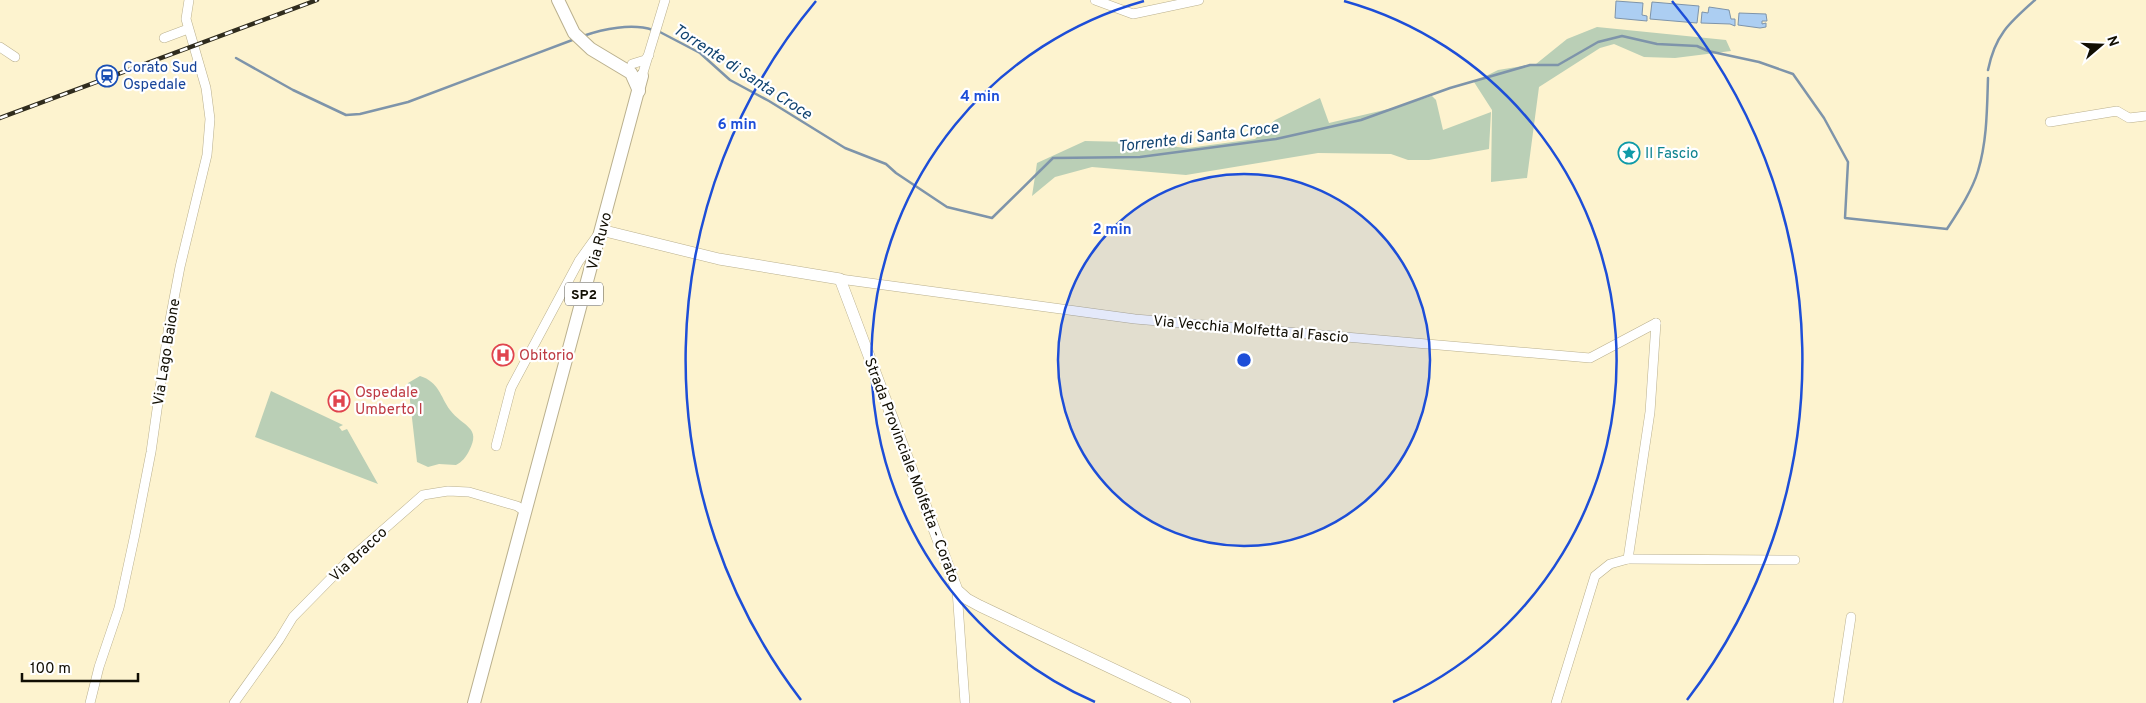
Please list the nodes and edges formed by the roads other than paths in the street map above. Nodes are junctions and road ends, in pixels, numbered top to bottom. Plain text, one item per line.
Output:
1 (190, 0) edge
2 (558, 0) edge
3 (1095, 0) edge
4 (1199, 0) edge
5 (664, 2) edge
6 (188, 28) junction
7 (164, 38) dead end
8 (0, 47) edge
9 (651, 51) junction
10 (15, 57) dead end
11 (635, 71) junction
12 (2146, 116) edge
13 (2050, 122) dead end
14 (602, 230) junction
15 (840, 279) junction
16 (496, 446) dead end
17 (526, 512) junction
18 (1628, 559) junction
19 (1795, 560) dead end
20 (957, 590) junction
21 (1851, 616) dead end
22 (90, 703) edge
23 (234, 703) edge
24 (474, 703) edge
25 (965, 703) edge
26 (1185, 703) edge
27 (1556, 703) edge
28 (1838, 703) edge

1 - 6 street, Via Lago Baione
2 - 11 main road
3 - 4 street
5 - 9 street, Via Ruvo
6 - 7 street
6 - 22 street, Via Lago Baione
8 - 10 street
9 - 11 street, Via Ruvo
9 - 11 street
11 - 14 main road, Via Ruvo / SP2
12 - 13 street
14 - 15 street
14 - 16 street
14 - 17 main road, Via Ruvo / SP2
15 - 18 street, Via Vecchia Molfetta al Fascio
15 - 20 street, Strada Provinciale Molfetta - Corato
17 - 23 street, Via Bracco
17 - 24 main road, SP2
18 - 19 street
18 - 27 street
20 - 25 street
20 - 26 street, Strada Provinciale Molfetta - Corato
21 - 28 street

